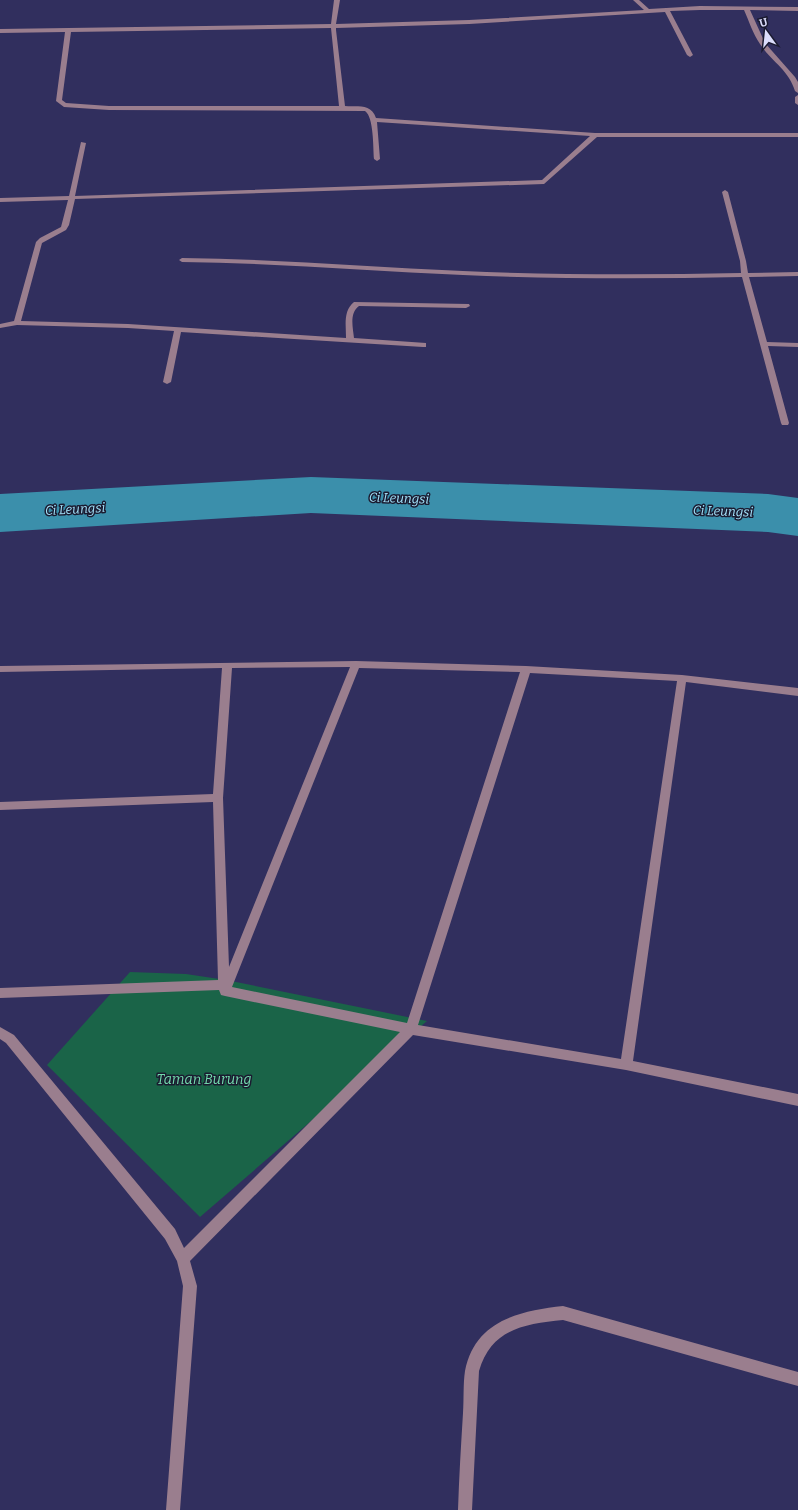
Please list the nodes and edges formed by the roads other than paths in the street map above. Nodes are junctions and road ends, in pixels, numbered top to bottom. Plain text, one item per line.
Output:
1 (337, 0) edge
2 (636, 0) edge
3 (727, 0) edge
4 (731, 8) junction
5 (746, 8) junction
6 (798, 9) edge
7 (667, 11) junction
8 (649, 12) junction
9 (334, 26) junction
10 (68, 30) junction
11 (0, 31) edge
12 (690, 55) dead end
13 (798, 91) edge
14 (798, 97) edge
15 (798, 103) edge
16 (342, 108) junction
17 (374, 120) junction
18 (595, 135) junction
19 (798, 135) edge
20 (82, 143) dead end
21 (377, 160) dead end
22 (725, 192) dead end
23 (72, 197) junction
24 (0, 200) edge
25 (182, 260) dead end
26 (798, 274) edge
27 (745, 276) junction
28 (466, 306) dead end
29 (16, 323) junction
30 (0, 326) edge
31 (178, 330) junction
32 (350, 339) junction
33 (764, 344) junction
34 (423, 345) dead end
35 (798, 345) edge
36 (167, 382) dead end
37 (785, 423) dead end
38 (356, 664) junction
39 (228, 665) junction
40 (0, 669) edge
41 (526, 669) junction
42 (682, 678) junction
43 (798, 692) edge
44 (218, 798) junction
45 (0, 806) edge
46 (224, 988) junction
47 (0, 993) edge
48 (411, 1028) junction
49 (0, 1032) edge
50 (626, 1066) junction
51 (798, 1100) edge
52 (183, 1259) junction
53 (798, 1379) edge
54 (173, 1510) edge
55 (465, 1510) edge

1 - 9 street
2 - 8 street
3 - 4 street
4 - 5 street
4 - 7 street
5 - 6 street
5 - 13 street
7 - 8 street
7 - 12 street
8 - 9 street
9 - 10 street
9 - 16 street
10 - 11 street
10 - 16 street
14 - 15 street
16 - 17 street
17 - 18 street
17 - 21 street
18 - 19 street
18 - 23 street
20 - 23 street
22 - 27 street
23 - 24 street
23 - 29 street
25 - 27 street
26 - 27 street
27 - 33 street
28 - 32 street
29 - 30 street
29 - 31 street
31 - 32 street
31 - 36 street
32 - 34 street
33 - 35 street
33 - 37 street
38 - 39 street
38 - 41 street
38 - 46 street
39 - 40 street
39 - 44 street
41 - 42 street
41 - 48 street
42 - 43 street
42 - 50 street
44 - 45 street
44 - 46 street
46 - 47 street
46 - 48 street
48 - 50 street
48 - 52 street
49 - 52 street
50 - 51 street
52 - 54 street
53 - 55 street

